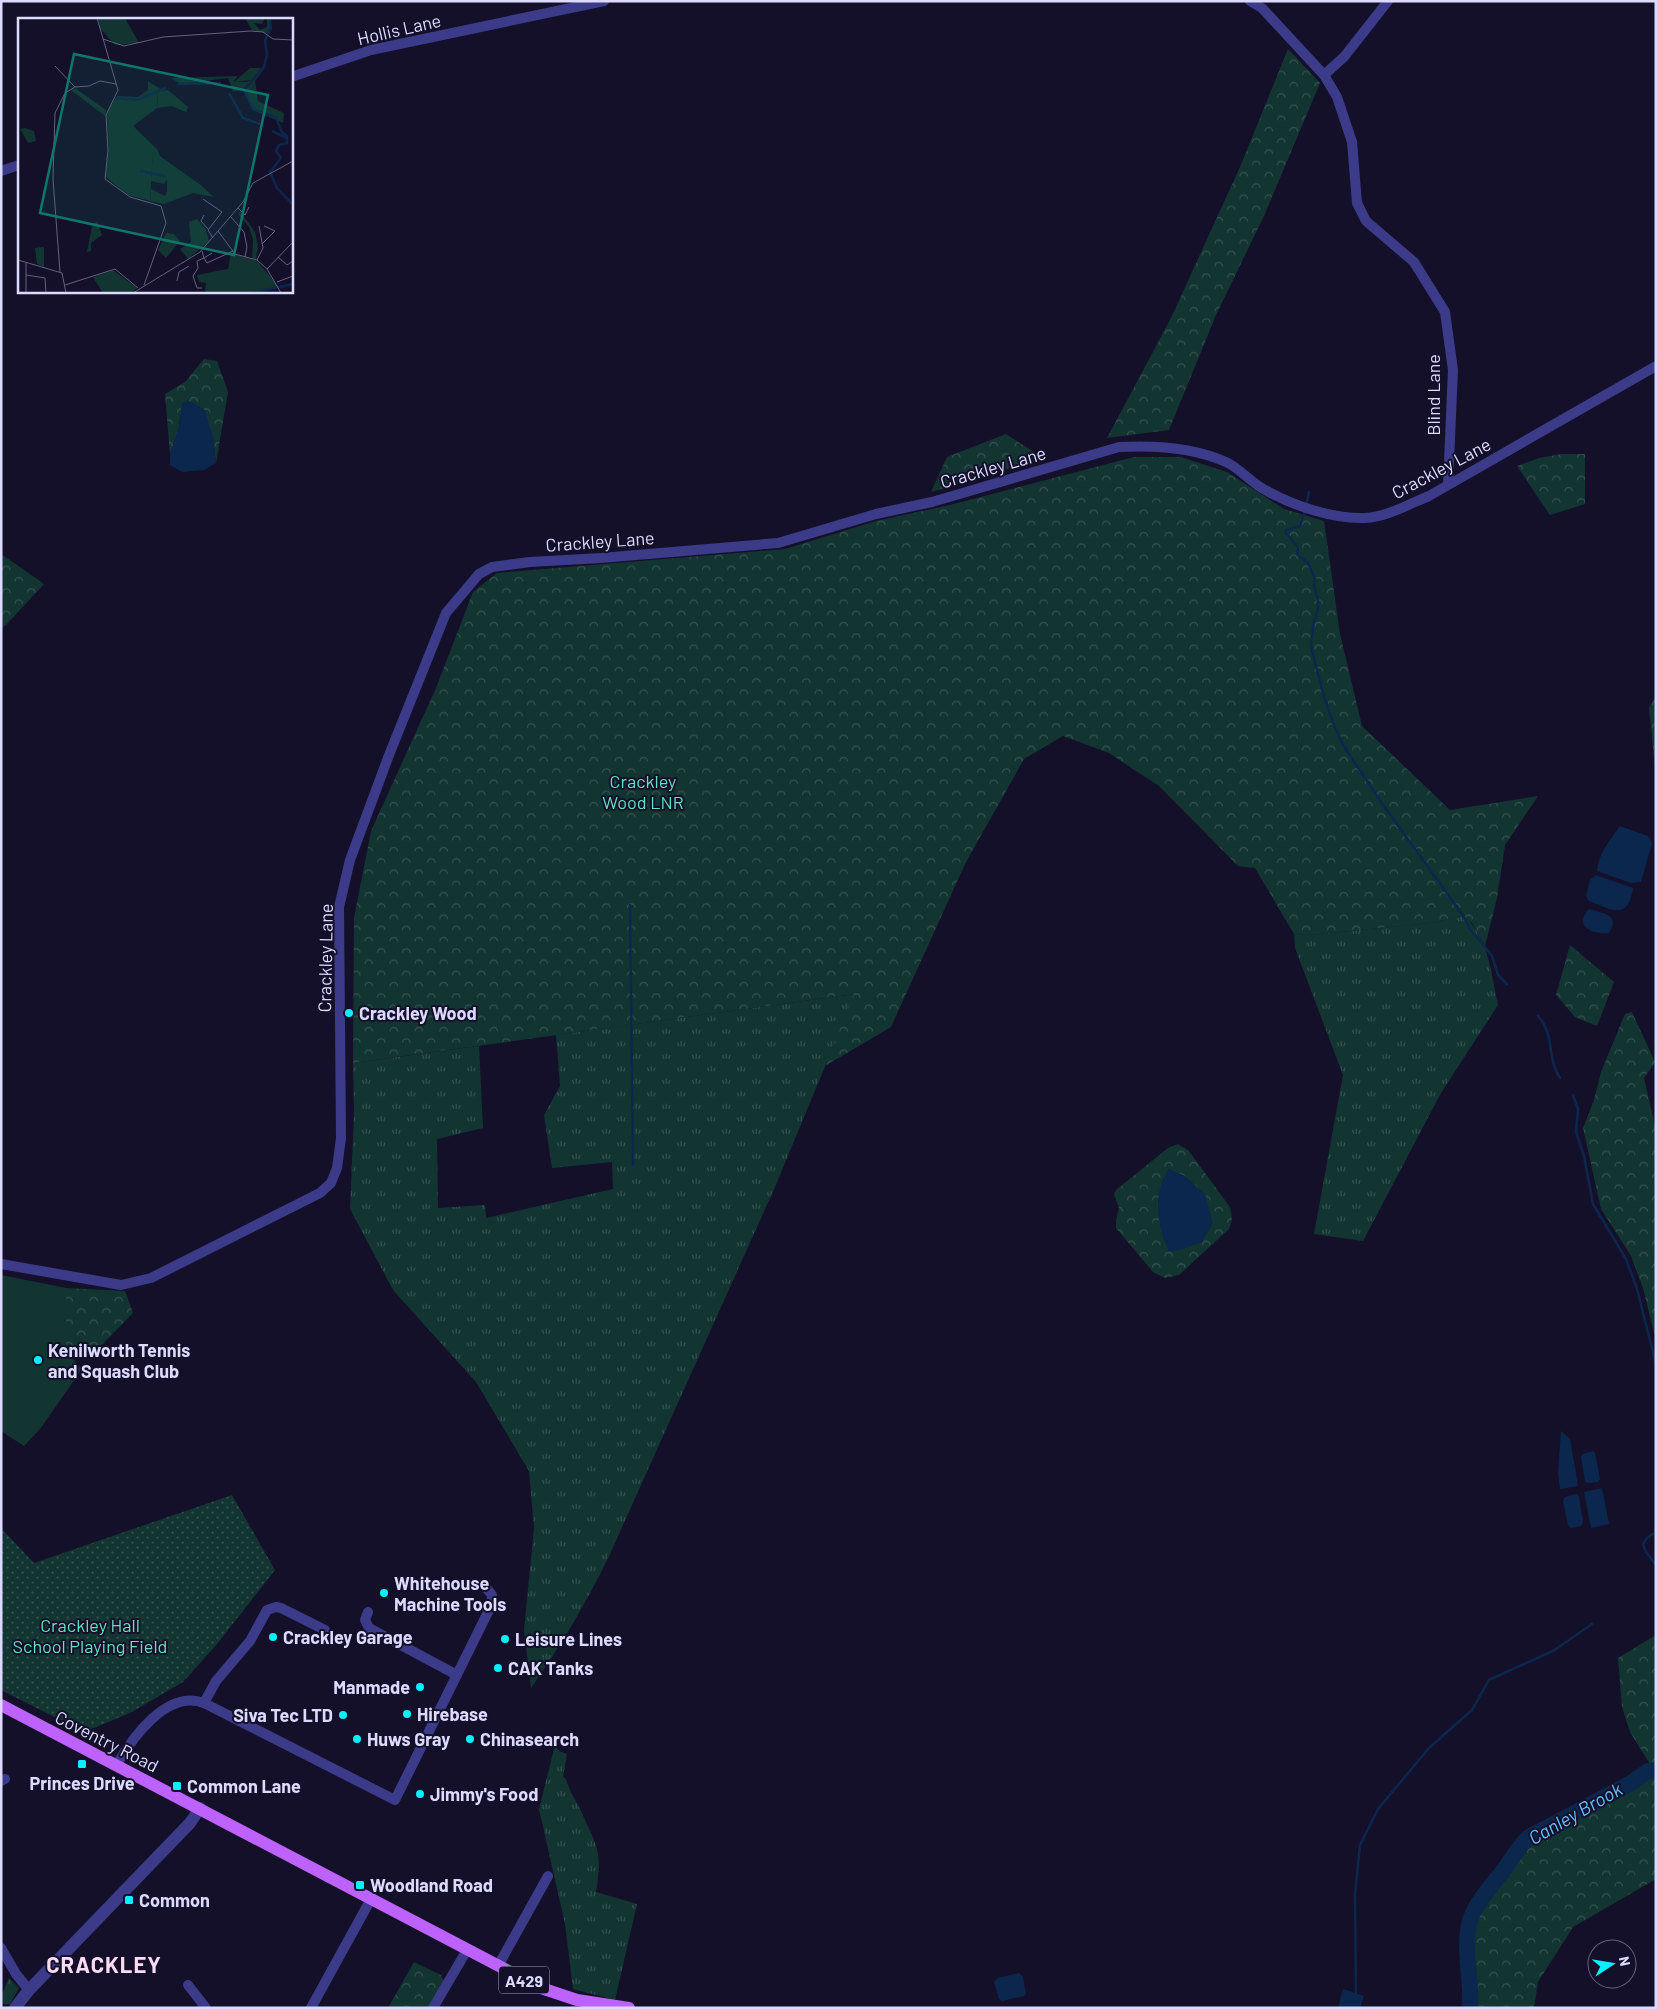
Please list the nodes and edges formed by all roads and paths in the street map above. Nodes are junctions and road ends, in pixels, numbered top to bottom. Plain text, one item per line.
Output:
1 (604, 1) edge
2 (1250, 1) edge
3 (1388, 1) edge
4 (1324, 75) junction
5 (292, 78) edge
6 (18, 165) edge
7 (1, 171) edge
8 (1656, 366) edge
9 (1448, 484) junction
10 (1, 1264) edge
11 (487, 1589) dead end
12 (368, 1612) dead end
13 (325, 1630) dead end
14 (457, 1674) junction
15 (204, 1703) junction
16 (1, 1705) edge
17 (116, 1766) junction
18 (200, 1808) junction
19 (548, 1876) dead end
20 (371, 1899) junction
21 (1, 1948) edge
22 (467, 1950) junction
23 (498, 1966) junction
24 (188, 1985) dead end
25 (29, 1990) junction
26 (577, 2004) edge
27 (15, 2008) edge
28 (206, 2008) edge
29 (311, 2008) edge
30 (433, 2008) edge
31 (629, 2008) edge

1 - 5 street, Hollis Lane
2 - 4 street
3 - 4 street
4 - 9 street, Blind Lane
6 - 7 street
8 - 9 street, Crackley Lane
9 - 10 street, Crackley Lane
11 - 14 street
12 - 14 street
13 - 15 street
14 - 15 street
15 - 17 street
16 - 17 main road, Coventry Road / A429
17 - 18 main road, Coventry Road / A429
18 - 20 main road, Coventry Road / A429
18 - 25 street
19 - 23 street
20 - 22 main road, Coventry Road / A429
20 - 29 street
21 - 25 street
22 - 23 main road, Coventry Road / A429
22 - 30 street
23 - 26 main road, Coventry Road / A429
24 - 28 street
25 - 27 street
26 - 31 main road, Coventry Road / A429

